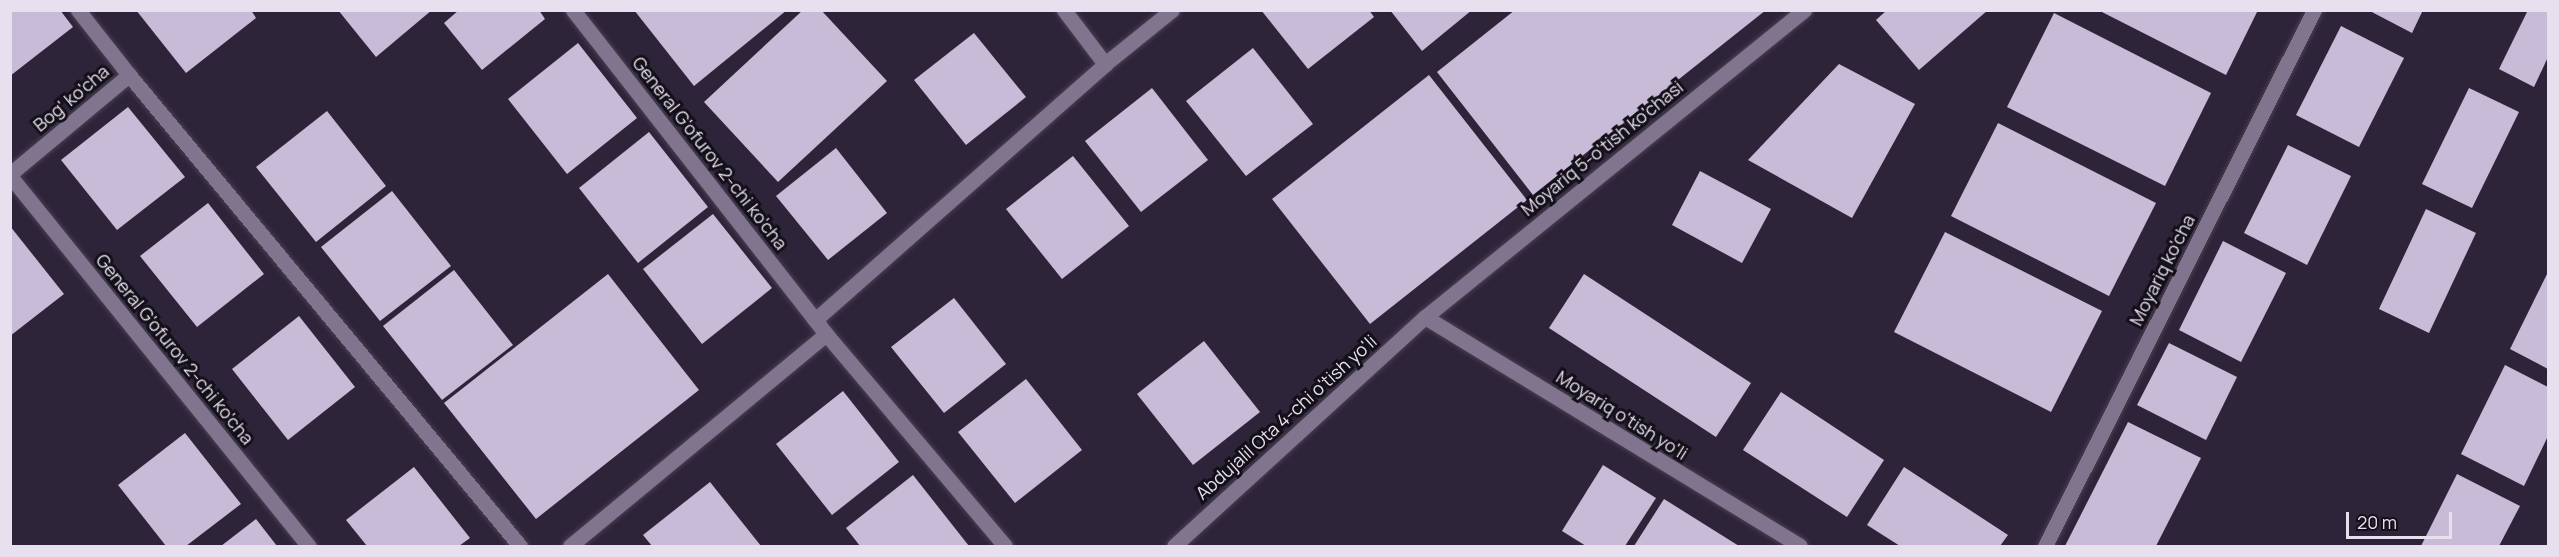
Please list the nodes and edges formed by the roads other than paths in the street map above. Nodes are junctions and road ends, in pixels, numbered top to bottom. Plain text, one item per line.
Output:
1 (78, 10) edge
2 (573, 10) edge
3 (1064, 10) edge
4 (1172, 10) edge
5 (1804, 10) edge
6 (2314, 10) edge
7 (1105, 64) junction
8 (129, 75) junction
9 (10, 175) edge
10 (1425, 317) junction
11 (815, 320) junction
12 (826, 334) junction
13 (309, 546) edge
14 (520, 546) edge
15 (570, 546) edge
16 (1005, 546) edge
17 (1174, 546) edge
18 (1800, 546) edge
19 (2045, 546) edge

1 - 8 street
2 - 11 street, General G'ofurov 2-chi ko'cha
3 - 7 street
4 - 7 street
5 - 10 street, Moyariq 5-o'tish ko'chasi
6 - 19 street, Moyariq ko'cha
7 - 11 street
8 - 9 street, Bog' ko'cha
8 - 14 street
9 - 13 street, General G'ofurov 2-chi ko'cha
10 - 17 street, Abdujalil Ota 4-chi o'tish yo'li
10 - 18 street, Moyariq o'tish yo'li
11 - 12 street, General G'ofurov 2-chi ko'cha
12 - 15 street
12 - 16 street, General G'ofurov 2-chi ko'cha

